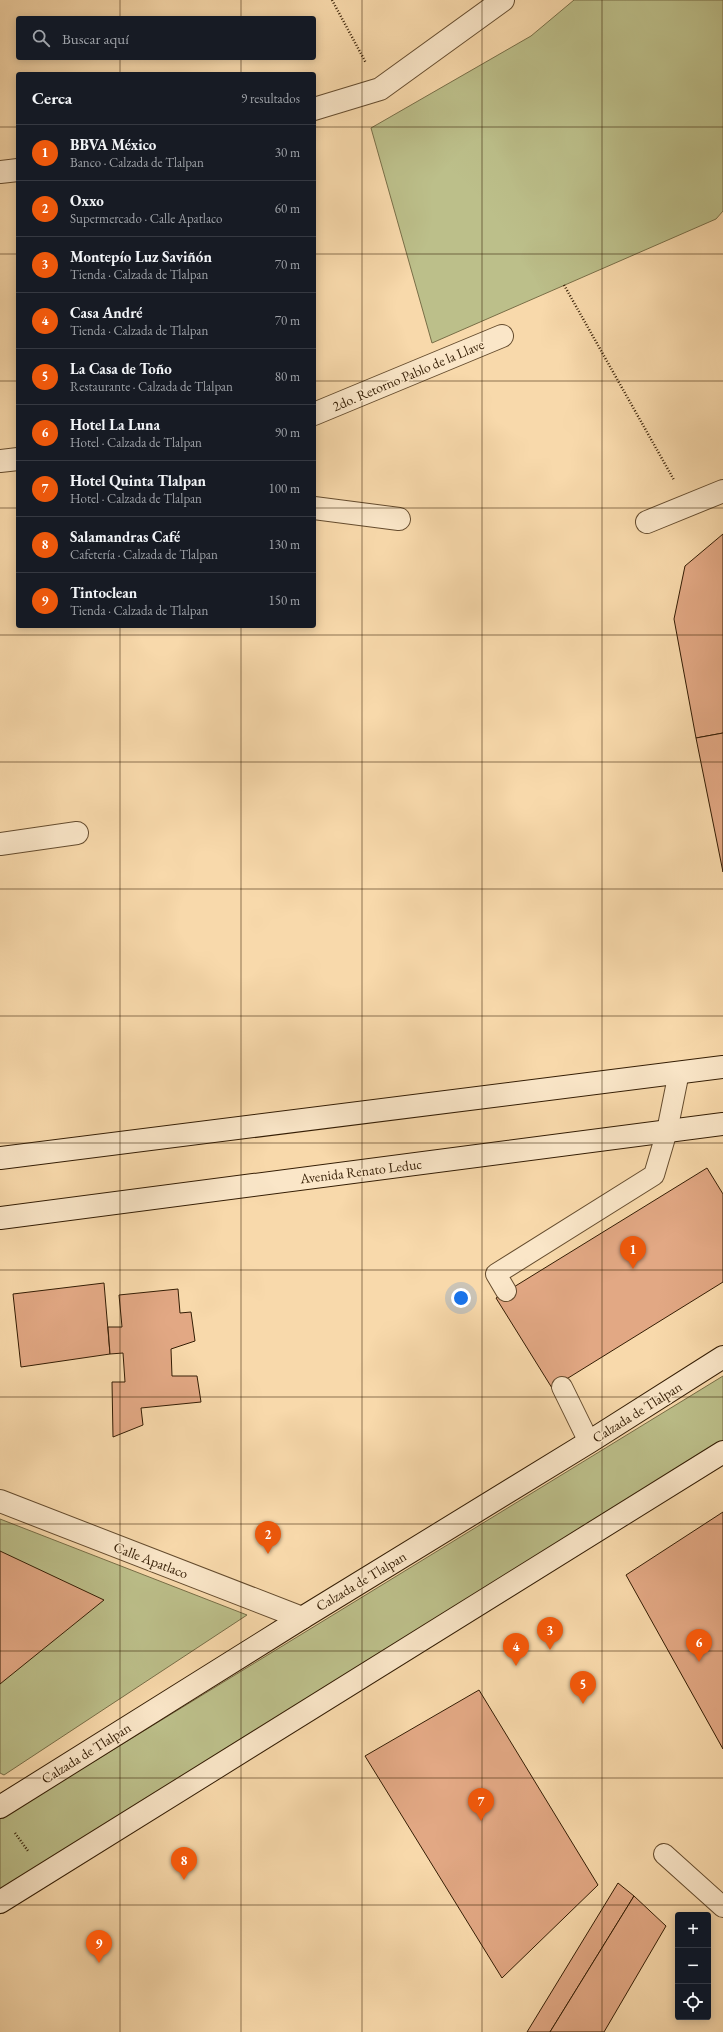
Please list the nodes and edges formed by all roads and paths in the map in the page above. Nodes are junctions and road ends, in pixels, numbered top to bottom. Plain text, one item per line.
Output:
1 (332, 0) edge
2 (504, 0) edge
3 (380, 89) junction
4 (316, 108) edge
5 (16, 170) edge
6 (0, 172) edge
7 (564, 285) dead end
8 (502, 336) dead end
9 (316, 413) edge
10 (16, 459) edge
11 (0, 461) edge
12 (723, 491) edge
13 (688, 505) junction
14 (316, 508) edge
15 (399, 519) dead end
16 (647, 522) dead end
17 (77, 833) dead end
18 (0, 844) edge
19 (723, 1067) edge
20 (679, 1072) junction
21 (723, 1124) edge
22 (667, 1131) junction
23 (0, 1158) edge
24 (0, 1218) edge
25 (506, 1291) dead end
26 (723, 1357) edge
27 (562, 1388) dead end
28 (589, 1442) junction
29 (723, 1452) edge
30 (0, 1501) edge
31 (302, 1618) junction
32 (0, 1807) edge
33 (13, 1831) dead end
34 (664, 1854) dead end
35 (44, 1875) junction
36 (0, 1902) edge
37 (723, 1907) edge

1 - 3 path
2 - 3 street
3 - 4 street
5 - 6 street
7 - 13 path
8 - 9 street, 2do. Retorno Pablo de la Llave
10 - 11 street
12 - 13 street
13 - 16 street
14 - 15 street
17 - 18 street
19 - 20 street
20 - 22 lane
20 - 23 street
21 - 22 street, Avenida Renato Leduc
22 - 24 street, Avenida Renato Leduc
22 - 25 lane
26 - 28 street, Calzada de Tlalpan
27 - 28 lane
28 - 31 street, Calzada de Tlalpan
29 - 35 street
30 - 31 street, Calle Apatlaco
31 - 32 street, Calzada de Tlalpan
33 - 35 path
34 - 37 lane
35 - 36 street

